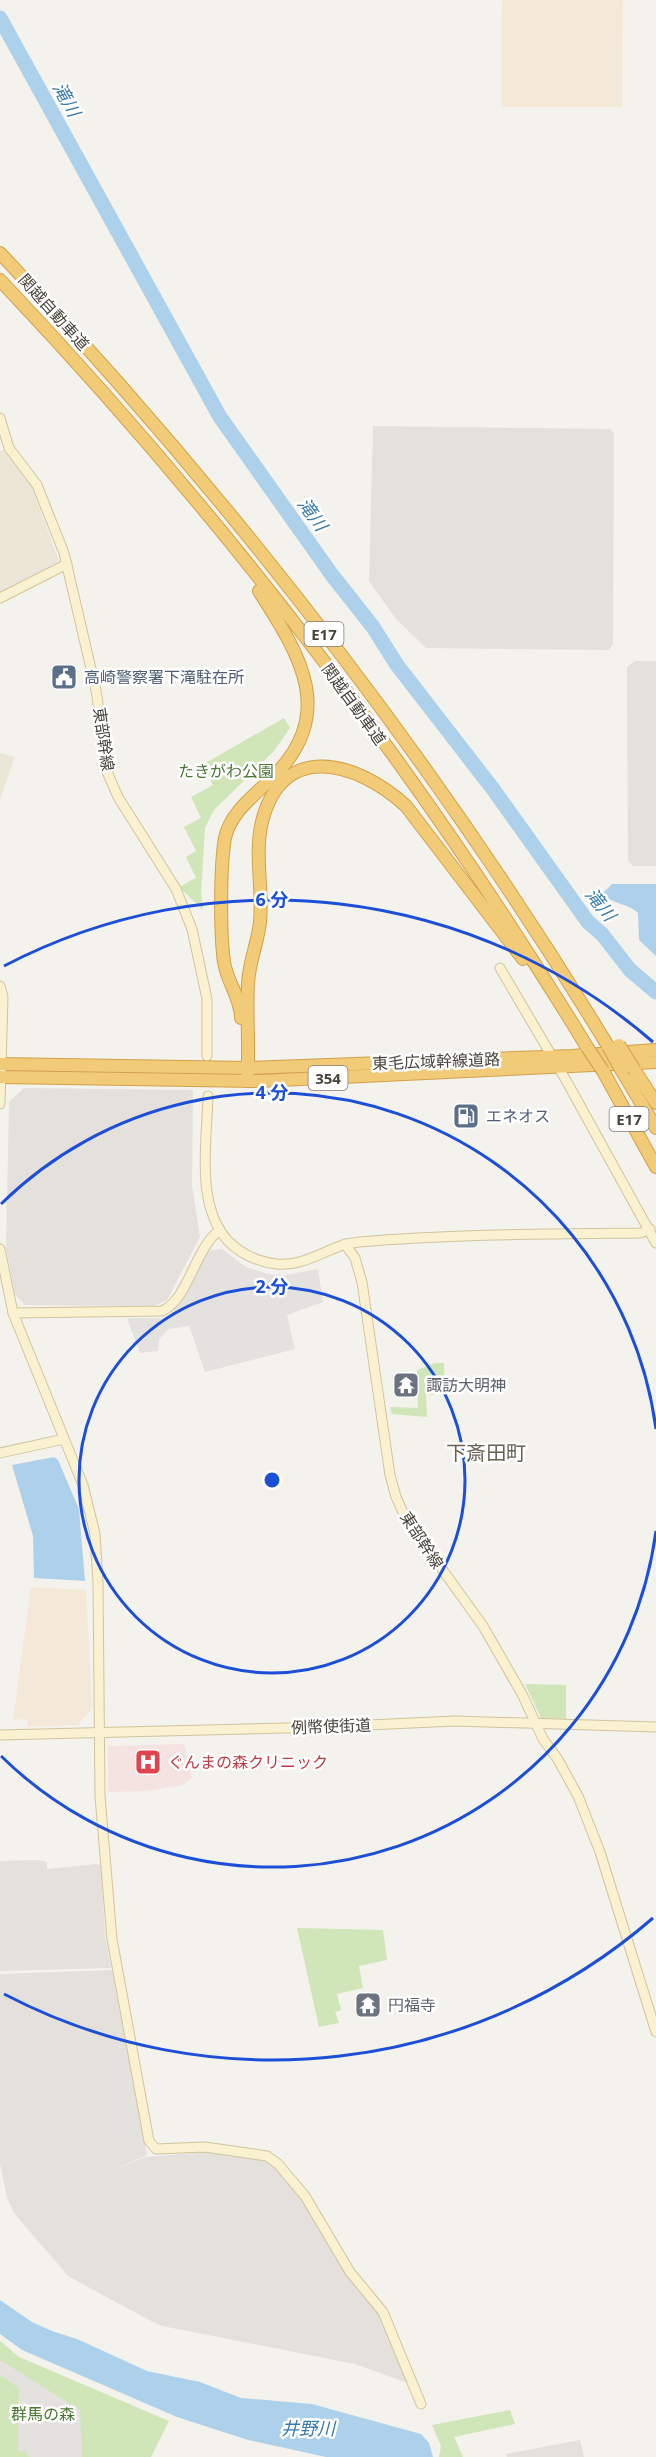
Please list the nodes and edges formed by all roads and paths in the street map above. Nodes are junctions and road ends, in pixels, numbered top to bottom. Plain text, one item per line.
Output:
1 (0, 253) edge
2 (0, 280) edge
3 (0, 418) edge
4 (226, 539) junction
5 (67, 564) junction
6 (0, 598) edge
7 (500, 968) dead end
8 (0, 986) edge
9 (568, 1016) junction
10 (656, 1050) edge
11 (207, 1056) dead end
12 (552, 1056) junction
13 (656, 1062) edge
14 (560, 1068) junction
15 (1, 1070) edge
16 (629, 1071) junction
17 (245, 1072) junction
18 (208, 1096) dead end
19 (656, 1103) edge
20 (0, 1104) edge
21 (656, 1128) edge
22 (656, 1167) edge
23 (650, 1229) junction
24 (220, 1230) junction
25 (656, 1243) edge
26 (345, 1244) junction
27 (0, 1249) edge
28 (13, 1312) junction
29 (64, 1439) junction
30 (0, 1454) edge
31 (535, 1722) junction
32 (656, 1727) edge
33 (100, 1732) junction
34 (3, 1735) edge
35 (656, 2032) edge
36 (422, 2404) dead end

1 - 16 highway, 関越自動車道 / E17, bridge
2 - 4 highway, 関越自動車道 / E17
3 - 5 street, 東部幹線
4 - 9 highway, 関越自動車道 / E17
4 - 17 highway
5 - 6 street
5 - 11 street, 東部幹線
7 - 12 street
8 - 15 street
9 - 17 highway
9 - 22 highway, 関越自動車道 / E17, bridge
10 - 12 highway, 東毛広域幹線道路 / 354
12 - 14 street
12 - 17 highway, 東毛広域幹線道路 / 354
13 - 14 highway, 東毛広域幹線道路 / 354
14 - 17 highway, 東毛広域幹線道路 / 354
14 - 23 street
15 - 17 highway, 東毛広域幹線道路 / 354
15 - 20 street
16 - 19 highway
16 - 21 highway, 関越自動車道 / E17
18 - 24 street
23 - 25 street
23 - 26 street
24 - 26 street
24 - 28 street
26 - 31 street, 東部幹線
27 - 28 street
28 - 29 street
29 - 30 street
29 - 33 street
31 - 32 street, 例幣使街道
31 - 33 street, 例幣使街道
31 - 35 street, 東部幹線
33 - 34 street, 例幣使街道
33 - 36 street

